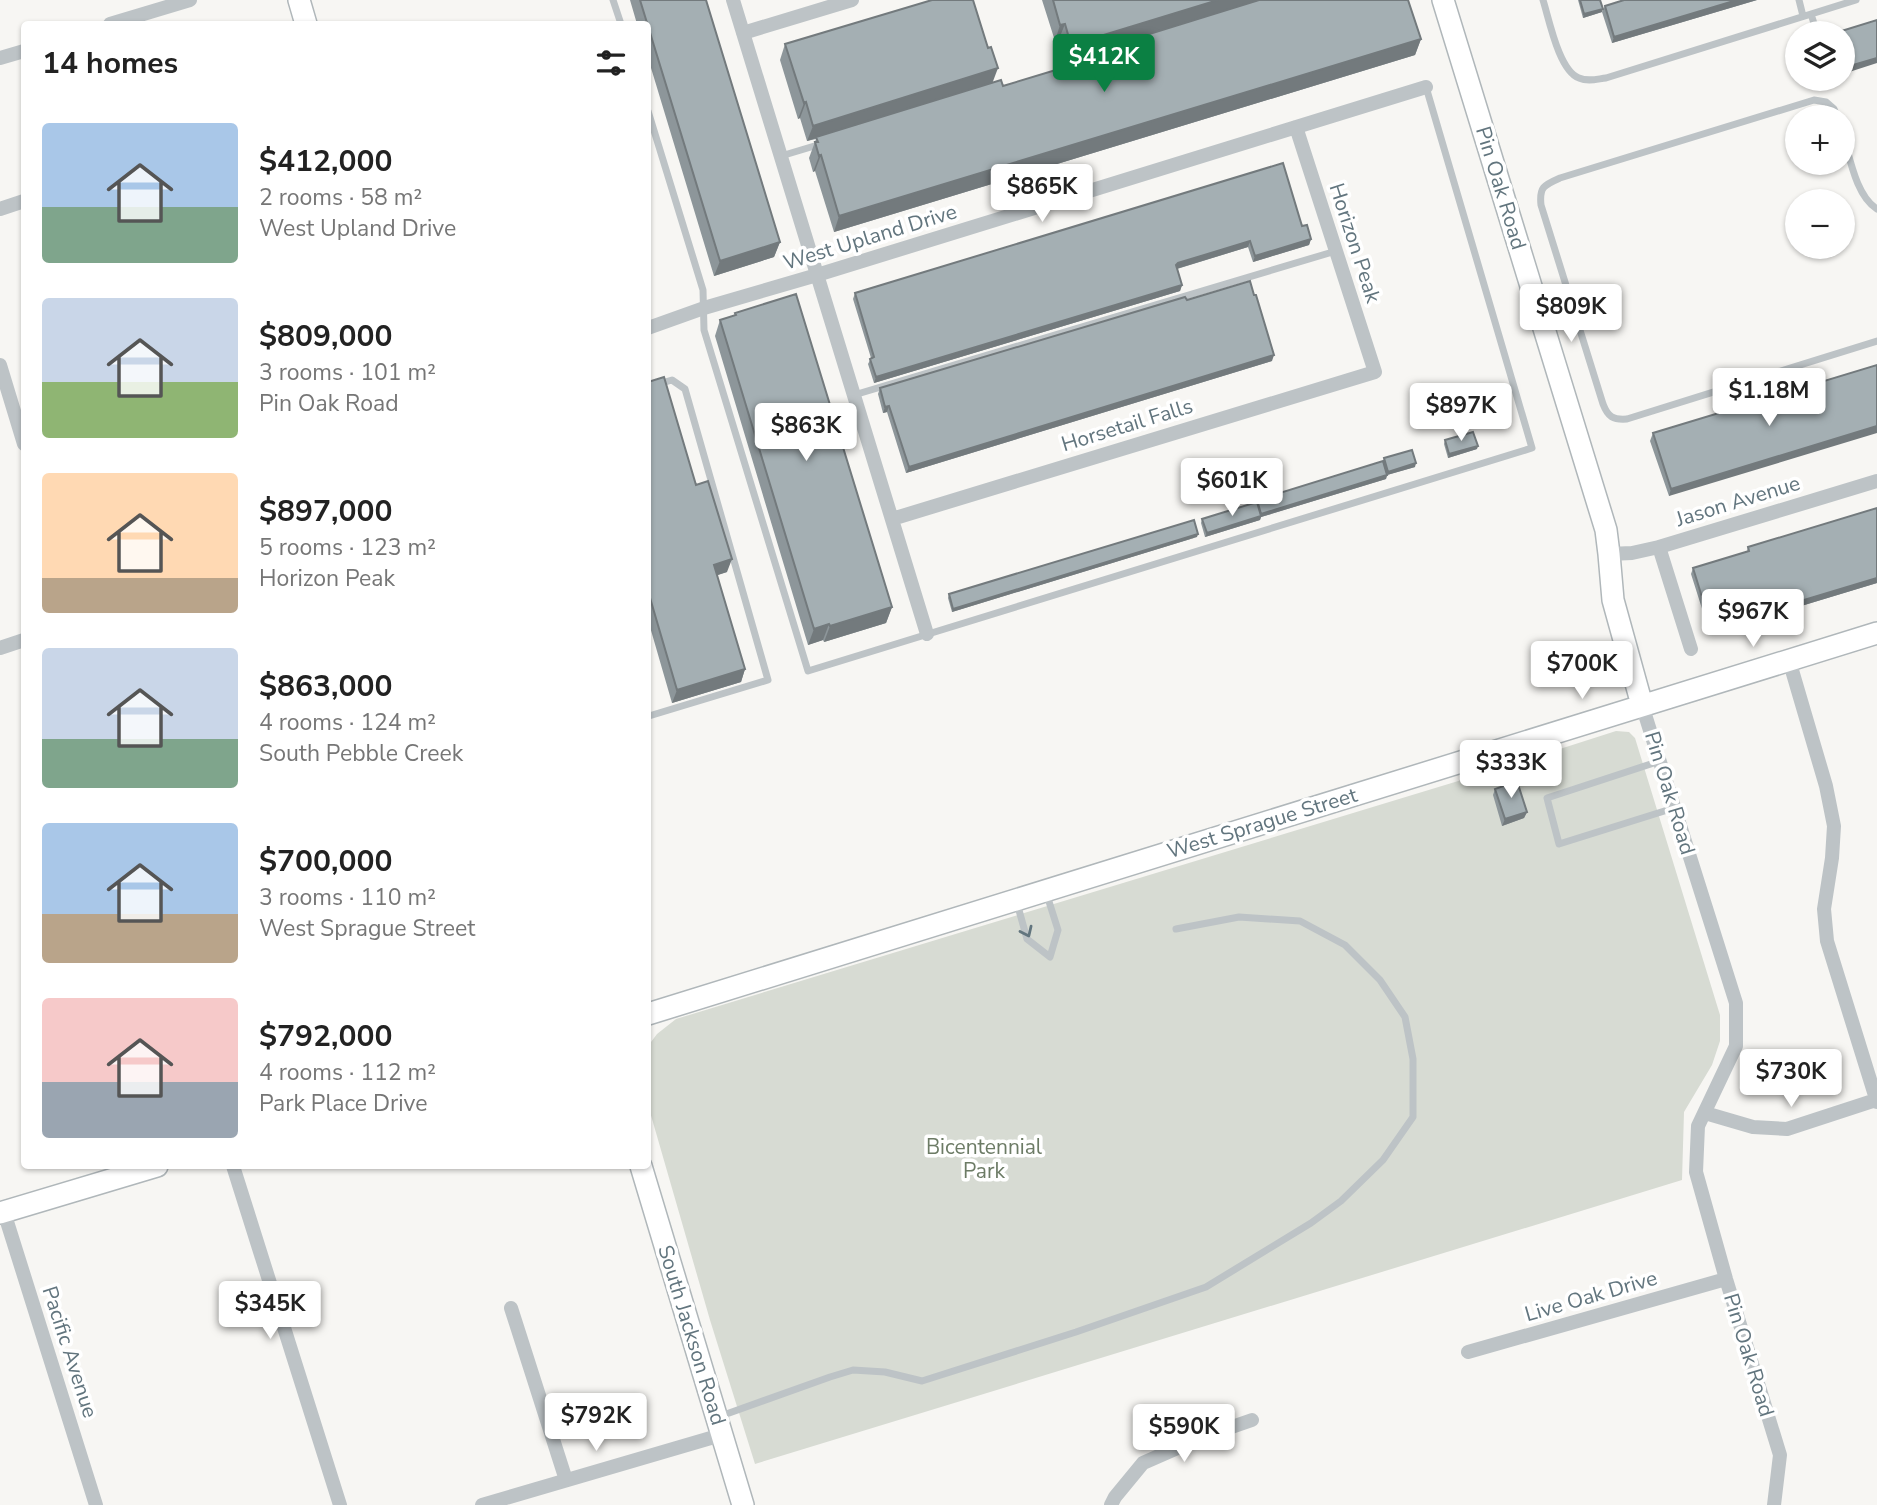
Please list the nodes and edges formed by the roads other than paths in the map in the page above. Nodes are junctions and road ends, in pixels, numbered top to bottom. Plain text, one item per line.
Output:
1 (190, 0) edge
2 (299, 0) edge
3 (613, 0) edge
4 (733, 0) edge
5 (852, 0) edge
6 (1443, 0) edge
7 (1543, 0) edge
8 (1798, 0) edge
9 (1856, 0) edge
10 (1807, 15) junction
11 (120, 21) edge
12 (305, 21) edge
13 (620, 21) edge
14 (1810, 21) edge
15 (743, 33) junction
16 (21, 52) edge
17 (0, 58) edge
18 (1426, 87) joint
19 (1797, 105) edge
20 (1829, 105) edge
21 (1785, 108) edge
22 (651, 121) edge
23 (1296, 128) junction
24 (833, 140) edge
25 (781, 156) junction
26 (1855, 174) edge
27 (21, 202) edge
28 (0, 209) edge
29 (1877, 209) edge
30 (1336, 251) junction
31 (817, 275) junction
32 (704, 309) junction
33 (651, 327) edge
34 (1877, 341) edge
35 (0, 365) edge
36 (1375, 372) joint
37 (651, 386) edge
38 (854, 396) junction
39 (21, 434) edge
40 (1877, 481) edge
41 (892, 519) junction
42 (1659, 547) junction
43 (1609, 554) junction
44 (1877, 633) edge
45 (927, 634) junction
46 (21, 641) edge
47 (0, 648) edge
48 (1691, 649) dead end
49 (1789, 660) junction
50 (1642, 705) junction
51 (651, 714) edge
52 (1660, 761) junction
53 (1674, 808) junction
54 (1046, 890) junction
55 (1016, 899) junction
56 (1176, 929) dead end
57 (651, 1013) edge
58 (1877, 1101) edge
59 (1705, 1113) junction
60 (147, 1169) edge
61 (234, 1169) edge
62 (642, 1169) edge
63 (2, 1213) edge
64 (1726, 1279) junction
65 (511, 1308) dead end
66 (1468, 1352) dead end
67 (1252, 1420) dead end
68 (719, 1426) junction
69 (566, 1480) junction
70 (96, 1505) edge
71 (340, 1505) edge
72 (482, 1505) edge
73 (743, 1505) edge
74 (1111, 1505) edge
75 (1774, 1505) edge

1 - 11 street
2 - 12 street
3 - 13 lane
4 - 15 street
5 - 15 street
6 - 43 street, Pin Oak Road
7 - 10 lane
8 - 10 lane
9 - 10 lane
10 - 14 lane
15 - 25 street
16 - 17 street
18 - 23 street, West Upland Drive
18 - 45 lane
19 - 20 lane
21 - 34 lane
22 - 32 lane
23 - 30 street, Horizon Peak
23 - 31 street, West Upland Drive
24 - 25 lane
25 - 31 street
26 - 29 lane
27 - 28 street
30 - 36 street, Horizon Peak
30 - 38 lane
31 - 32 street, West Upland Drive
31 - 38 street
32 - 33 street, West Upland Drive
32 - 45 lane
35 - 39 street
36 - 41 street, Horsetail Falls
37 - 51 lane
38 - 41 street
40 - 42 street, Jason Avenue
41 - 45 street
42 - 43 street, Jason Avenue
42 - 48 street
43 - 50 street, Pin Oak Road
44 - 49 street, West Sprague Street
46 - 47 street
49 - 50 street, West Sprague Street
49 - 58 street
50 - 52 street, Pin Oak Road
50 - 54 street, West Sprague Street
52 - 53 street, Pin Oak Road
52 - 53 lane
53 - 59 street, Pin Oak Road
54 - 55 street, West Sprague Street
55 -> 54 lane
55 - 57 street, West Sprague Street
56 - 68 lane
58 - 59 street
59 - 64 street, Pin Oak Road
60 - 63 street
61 - 71 street
62 - 68 street, South Jackson Road
63 - 70 street, Pacific Avenue
64 - 66 street, Live Oak Drive
64 - 75 street, Pin Oak Road
65 - 69 street
67 - 74 street
68 - 69 street
68 - 73 street, South Jackson Road
69 - 72 street

